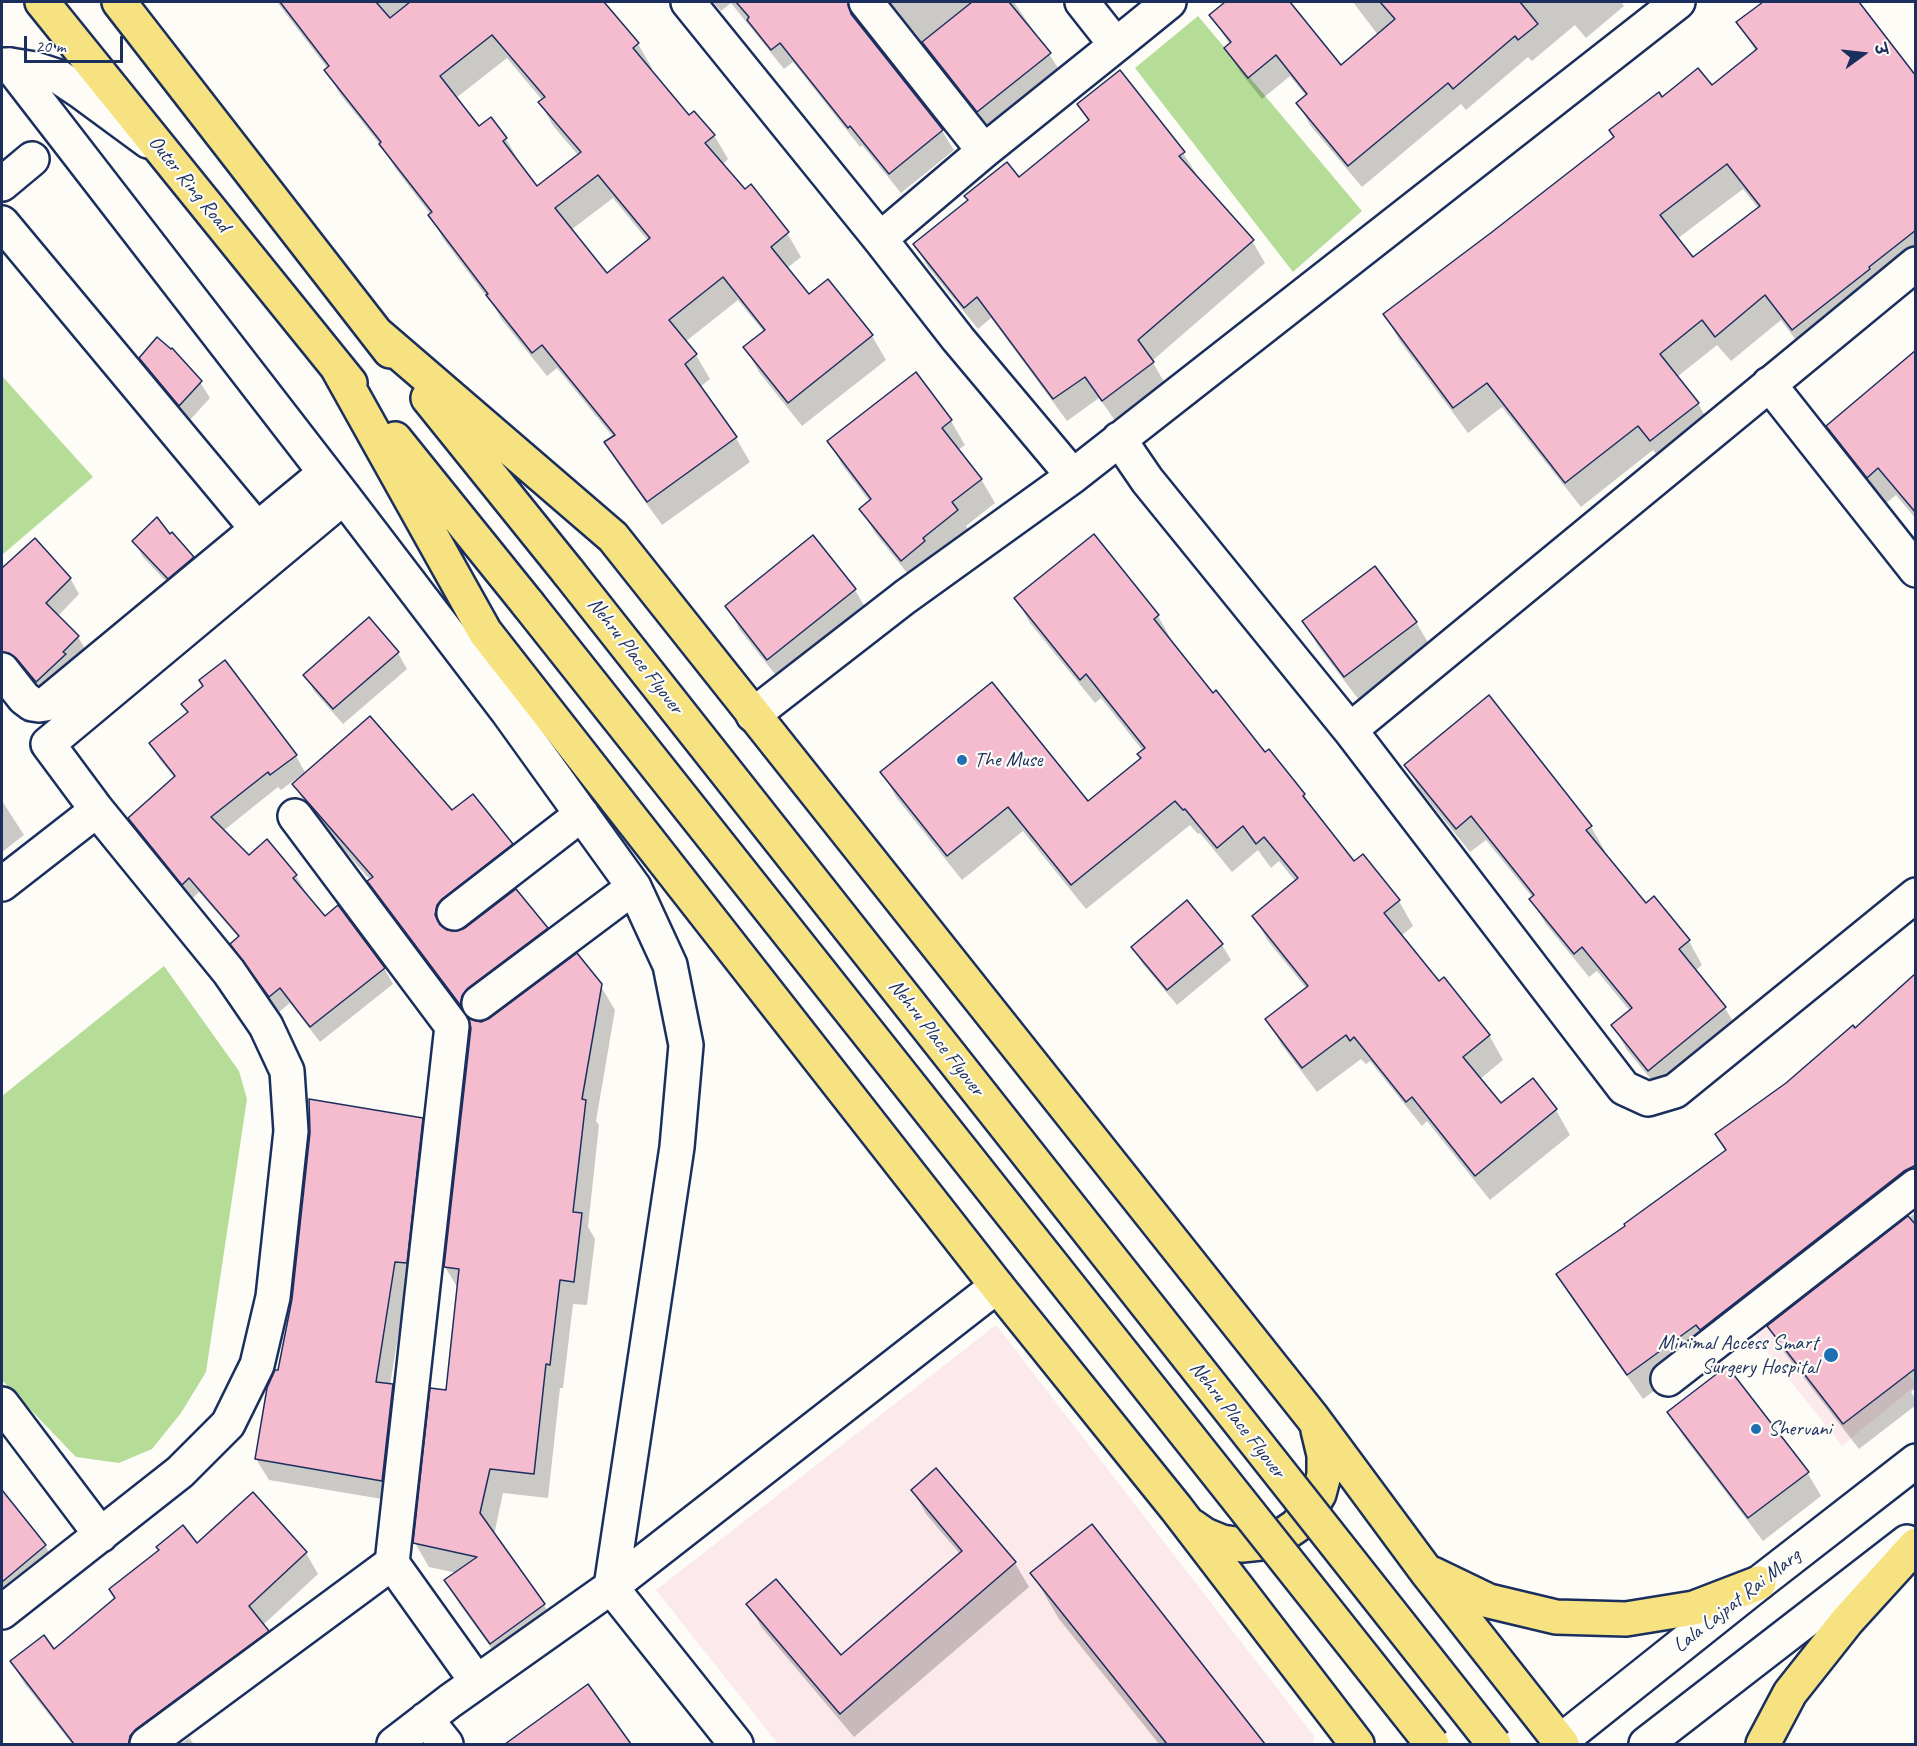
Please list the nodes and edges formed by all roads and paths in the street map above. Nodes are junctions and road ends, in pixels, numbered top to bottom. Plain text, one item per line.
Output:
1 (42, 2) edge
2 (119, 2) edge
3 (688, 2) edge
4 (866, 2) edge
5 (1082, 2) edge
6 (1169, 2) edge
7 (1678, 2) edge
8 (1116, 45) junction
9 (6, 65) edge
10 (984, 151) junction
11 (166, 155) junction
12 (32, 159) dead end
13 (2, 184) edge
14 (2, 223) edge
15 (880, 239) junction
16 (1916, 264) edge
17 (376, 333) junction
18 (337, 366) junction
19 (1769, 384) junction
20 (1119, 440) junction
21 (1073, 476) junction
22 (335, 485) junction
23 (258, 530) junction
24 (1916, 570) edge
25 (2, 670) edge
26 (753, 715) junction
27 (1350, 730) junction
28 (97, 810) junction
29 (582, 814) junction
30 (295, 816) dead end
31 (2, 884) edge
32 (634, 887) junction
33 (1916, 895) edge
34 (454, 913) dead end
35 (479, 1003) dead end
36 (1916, 1186) edge
37 (997, 1286) junction
38 (1668, 1379) dead end
39 (2, 1404) edge
40 (1312, 1417) junction
41 (1916, 1461) edge
42 (1176, 1508) junction
43 (101, 1534) junction
44 (1916, 1535) edge
45 (1916, 1545) edge
46 (392, 1563) junction
47 (1426, 1571) junction
48 (1759, 1583) junction
49 (611, 1587) junction
50 (2, 1612) edge
51 (477, 1682) junction
52 (426, 1719) junction
53 (1351, 1741) edge
54 (147, 1744) edge
55 (394, 1744) edge
56 (446, 1744) edge
57 (736, 1744) edge
58 (1432, 1744) edge
59 (1494, 1744) edge
60 (1560, 1744) edge
61 (1646, 1744) edge
62 (1763, 1744) edge

1 - 11 main road, Outer Ring Road
2 - 17 main road
3 - 15 street
4 - 10 street
5 - 8 street
6 - 8 street
7 - 20 street
8 - 10 street
9 - 11 street
9 - 22 street
10 - 15 street
11 - 18 main road, Outer Ring Road
12 - 13 street
14 - 23 street
15 - 21 street
16 - 19 street
17 - 26 main road
17 - 59 main road, Nehru Place Flyover, bridge
18 - 37 main road
18 - 58 main road, bridge
19 - 24 street
19 - 27 street
20 - 21 street
20 - 27 street
21 - 26 street
22 - 23 street
22 - 28 street
22 - 29 street
23 - 25 street
26 - 40 main road
27 - 33 street
28 - 31 street
28 - 43 street
29 - 32 street
29 - 34 street
30 - 46 street
32 - 35 street
32 - 49 street
36 - 38 street
37 - 42 main road
37 - 49 street
39 - 43 street
40 - 42 main road
40 - 47 main road
41 - 48 street, Lala Lajpat Rai Marg
42 - 53 main road
43 - 50 street
44 - 61 street
45 - 62 main road
46 - 51 street
46 - 54 street
47 - 48 main road
47 - 60 main road
48 - 60 street, Lala Lajpat Rai Marg
49 - 51 street
49 - 57 street
51 - 52 street
52 - 55 street
52 - 56 street

